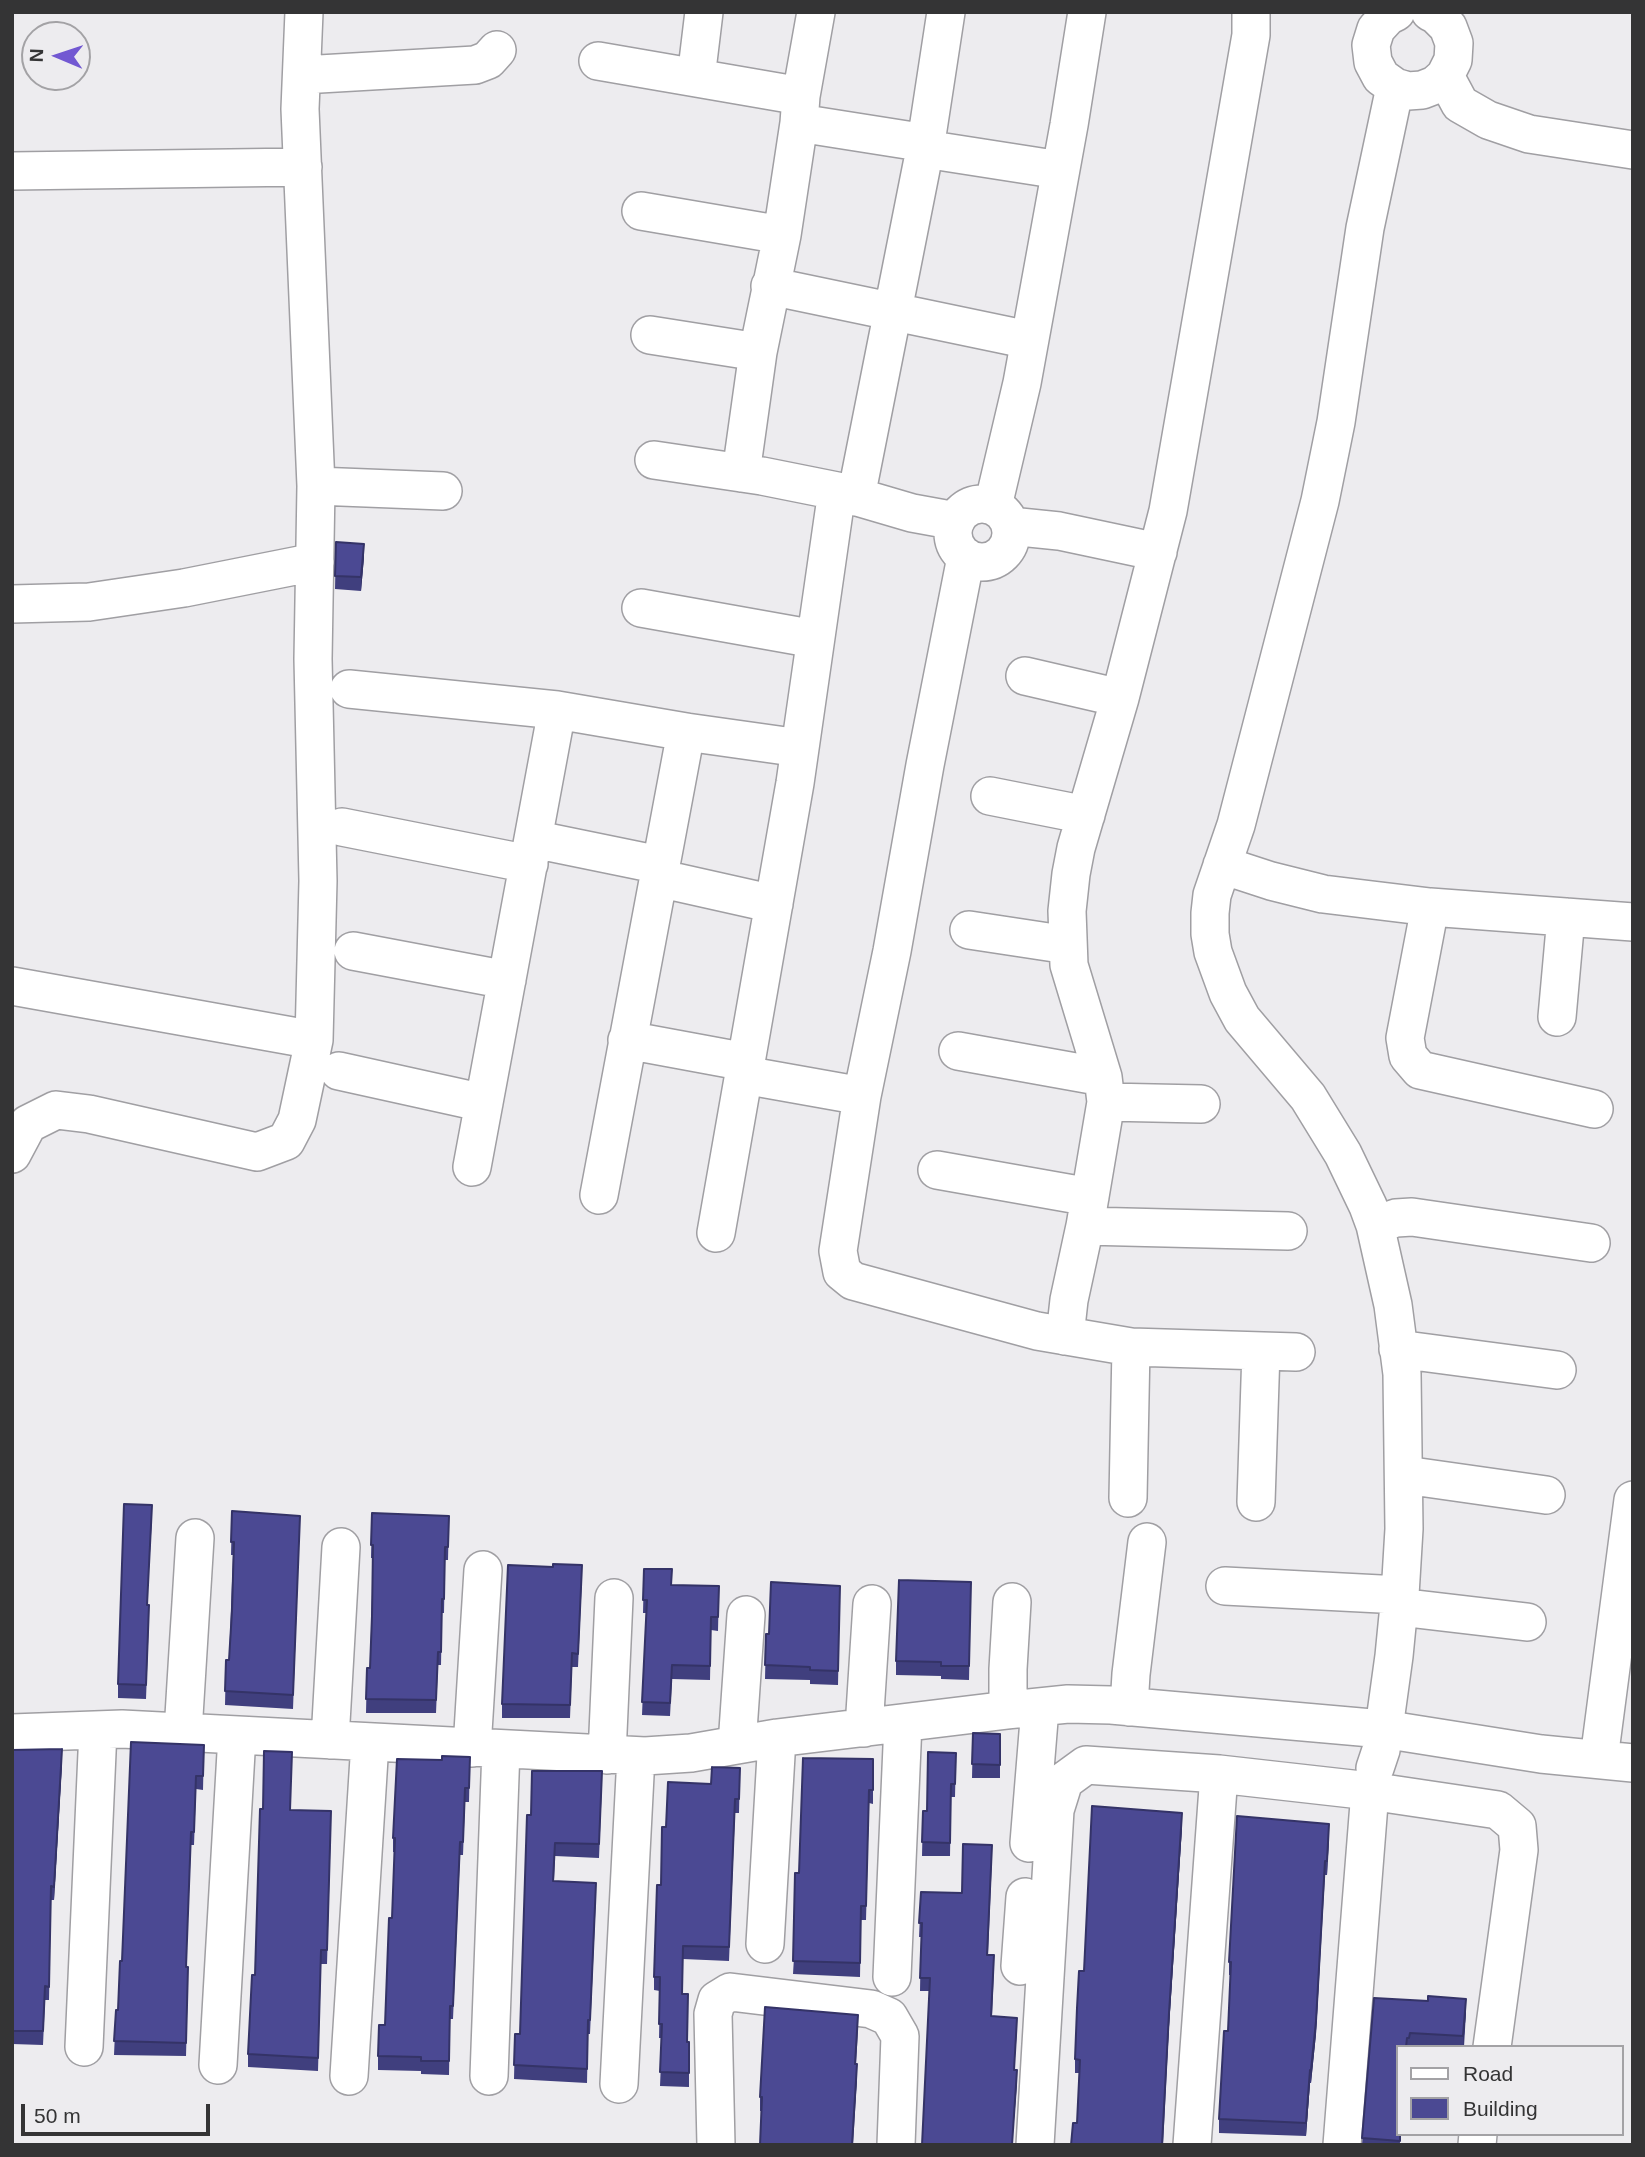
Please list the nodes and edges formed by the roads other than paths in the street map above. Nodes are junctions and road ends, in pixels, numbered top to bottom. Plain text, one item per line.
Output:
1 (304, 12) edge
2 (704, 12) edge
3 (816, 12) edge
4 (946, 12) edge
5 (1087, 12) edge
6 (1251, 12) edge
7 (1396, 12) edge
8 (1430, 12) edge
9 (497, 50) dead end
10 (597, 61) dead end
11 (302, 75) junction
12 (1445, 75) junction
13 (696, 78) junction
14 (1395, 87) junction
15 (800, 110) junction
16 (925, 146) junction
17 (1633, 150) edge
18 (303, 167) junction
19 (12, 170) edge
20 (1060, 170) junction
21 (641, 211) dead end
22 (782, 235) junction
23 (770, 286) junction
24 (894, 311) junction
25 (650, 335) dead end
26 (1029, 340) junction
27 (758, 352) junction
28 (654, 460) dead end
29 (741, 473) junction
30 (316, 486) junction
31 (443, 491) dead end
32 (847, 494) junction
33 (1001, 516) junction
34 (956, 522) junction
35 (1158, 552) junction
36 (966, 557) junction
37 (315, 562) junction
38 (12, 604) edge
39 (641, 608) dead end
40 (815, 639) junction
41 (1025, 676) dead end
42 (349, 689) dead end
43 (1120, 698) junction
44 (557, 710) junction
45 (686, 732) junction
46 (800, 748) junction
47 (990, 796) dead end
48 (1086, 815) junction
49 (342, 827) dead end
50 (531, 851) junction
51 (1222, 865) junction
52 (659, 871) junction
53 (774, 904) junction
54 (1430, 907) junction
55 (1566, 917) junction
56 (1633, 922) edge
57 (969, 930) dead end
58 (1068, 945) junction
59 (353, 951) dead end
60 (507, 980) junction
61 (12, 986) edge
62 (1557, 1017) dead end
63 (314, 1040) junction
64 (627, 1040) junction
65 (958, 1051) dead end
66 (745, 1069) junction
67 (339, 1071) dead end
68 (1105, 1089) junction
69 (862, 1096) junction
70 (484, 1103) junction
71 (1201, 1104) dead end
72 (1594, 1110) dead end
73 (12, 1154) edge
74 (472, 1167) dead end
75 (937, 1170) dead end
76 (599, 1195) dead end
77 (1087, 1211) junction
78 (1376, 1225) junction
79 (1288, 1231) dead end
80 (716, 1233) dead end
81 (1591, 1243) dead end
82 (1065, 1336) junction
83 (1131, 1347) junction
84 (1398, 1349) junction
85 (1556, 1370) dead end
86 (1405, 1475) junction
87 (1546, 1495) dead end
88 (1128, 1498) dead end
89 (1633, 1500) edge
90 (1256, 1502) dead end
91 (195, 1538) dead end
92 (1147, 1542) dead end
93 (341, 1547) dead end
94 (483, 1570) dead end
95 (1225, 1586) dead end
96 (614, 1598) dead end
97 (1399, 1601) junction
98 (1012, 1602) dead end
99 (872, 1604) dead end
100 (746, 1615) dead end
101 (1527, 1622) dead end
102 (1129, 1707) junction
103 (1024, 1709) junction
104 (903, 1723) junction
105 (864, 1728) junction
106 (1384, 1729) junction
107 (98, 1730) junction
108 (183, 1732) junction
109 (12, 1733) edge
110 (237, 1735) junction
111 (777, 1738) junction
112 (330, 1740) junction
113 (370, 1742) junction
114 (737, 1745) junction
115 (486, 1748) junction
116 (622, 1755) junction
117 (1616, 1761) edge
118 (1219, 1774) junction
119 (1373, 1779) junction
120 (765, 1944) dead end
121 (1020, 1966) dead end
122 (892, 1977) dead end
123 (1492, 2045) edge
124 (84, 2046) dead end
125 (218, 2065) dead end
126 (349, 2076) dead end
127 (489, 2076) dead end
128 (619, 2084) dead end
129 (716, 2145) edge
130 (896, 2145) edge
131 (1035, 2145) edge
132 (1192, 2145) edge
133 (1342, 2145) edge

1 - 11 street
2 - 13 street
3 - 15 street
4 - 16 street
5 - 20 street
6 - 35 street
7 - 14 street
8 - 12 street
9 - 11 street
10 - 13 street
11 - 18 street
12 - 14 street
12 - 17 street
13 - 15 street
14 - 51 street
15 - 16 street
15 - 22 street
16 - 20 street
16 - 24 street
18 - 19 street
18 - 30 street
20 - 26 street
21 - 22 street
22 - 23 street
23 - 24 street
23 - 27 street
24 - 26 street
24 - 32 street
25 - 27 street
26 - 33 street
27 - 29 street
28 - 29 street
29 - 32 street
30 - 31 street
30 - 37 street
32 - 34 street
32 - 40 street
33 - 34 street
33 - 35 street
33 - 36 street
34 - 36 street
35 - 43 street
36 - 69 street
37 - 38 street
37 - 63 street
39 - 40 street
40 - 46 street
41 - 43 street
42 - 44 street
43 - 48 street
44 - 45 street
44 - 50 street
45 - 46 street
45 - 52 street
46 - 53 street
47 - 48 street
48 - 58 street
49 - 50 street
50 - 52 street
50 - 60 street
51 - 54 street
51 - 78 street
52 - 53 street
52 - 64 street
53 - 66 street
54 - 55 street
54 - 72 street
55 - 56 street
55 - 62 street
57 - 58 street
58 - 68 street
59 - 60 street
60 - 70 street
61 - 63 street
63 - 73 street
64 - 66 street
64 - 76 street
65 - 68 street
66 - 69 street
66 - 80 street
67 - 70 street
68 - 71 street
68 - 77 street
69 - 82 street
70 - 74 street
75 - 77 street
77 - 79 street
77 - 82 street
78 - 81 street
78 - 84 street
82 - 83 street
83 - 88 street
83 - 90 street
84 - 85 street
84 - 86 street
86 - 87 street
86 - 97 street
89 - 117 street
91 - 108 street
92 - 102 street
93 - 112 street
94 - 115 street
95 - 97 street
96 - 116 street
97 - 101 street
97 - 106 street
98 - 103 street
99 - 105 street
100 - 114 street
102 - 103 street
102 - 106 street
103 - 104 street
103 - 121 street
104 - 105 street
104 - 122 street
105 - 111 street
106 - 117 street
106 - 119 street
107 - 108 street
107 - 109 street
107 - 124 street
108 - 110 street
110 - 112 street
110 - 125 street
111 - 114 street
111 - 120 street
112 - 113 street
113 - 115 street
113 - 126 street
114 - 116 street
115 - 116 street
115 - 127 street
116 - 128 street
118 - 119 street
118 - 131 street
118 - 132 street
119 - 123 street
119 - 133 street
129 - 130 street

